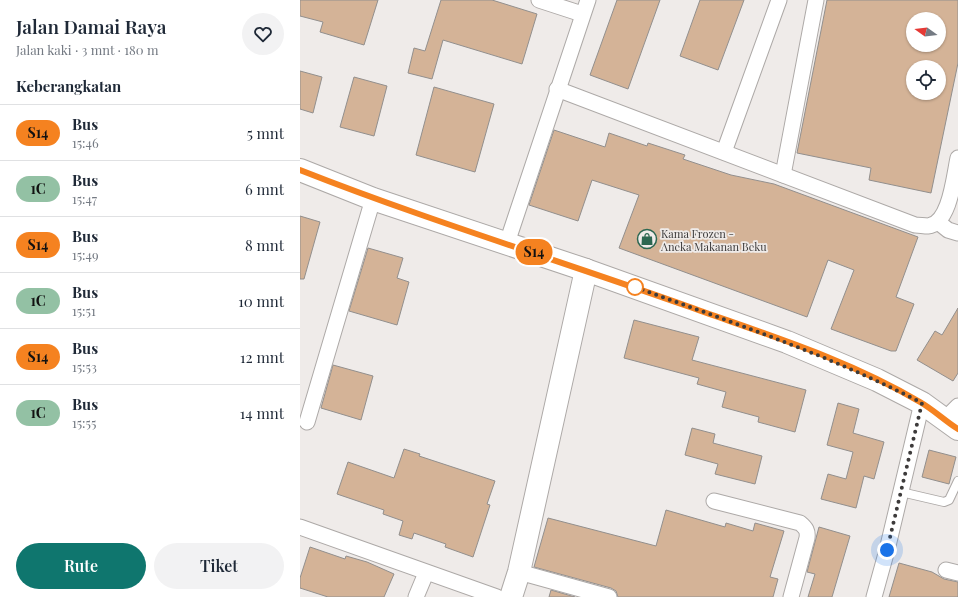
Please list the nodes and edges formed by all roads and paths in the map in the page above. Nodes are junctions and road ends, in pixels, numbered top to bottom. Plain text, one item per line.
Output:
1 (539, 0) edge
2 (779, 0) edge
3 (816, 0) edge
4 (585, 7) edge
5 (557, 89) junction
6 (724, 152) junction
7 (958, 158) edge
8 (300, 170) edge
9 (783, 174) junction
10 (373, 199) junction
11 (942, 217) junction
12 (958, 233) edge
13 (507, 243) junction
14 (586, 270) junction
15 (922, 403) junction
16 (953, 419) edge
17 (307, 422) dead end
18 (958, 481) edge
19 (901, 492) junction
20 (714, 501) dead end
21 (300, 527) edge
22 (519, 572) junction
23 (426, 573) junction
24 (416, 597) edge
25 (497, 597) edge
26 (512, 597) edge
27 (609, 597) edge
28 (791, 597) edge
29 (874, 597) edge

1 - 4 street
2 - 6 street
3 - 9 street
4 - 5 street
5 - 6 street
5 - 13 street
6 - 9 street
7 - 11 street
8 - 10 street
9 - 11 street
10 - 13 street
10 - 17 street
11 - 12 street
13 - 14 street
14 - 15 street
14 - 22 street
15 - 16 street
15 - 19 street
18 - 19 lane
19 - 29 street
20 - 28 street
21 - 23 street
22 - 26 street
22 - 27 street
23 - 24 street
23 - 25 street

